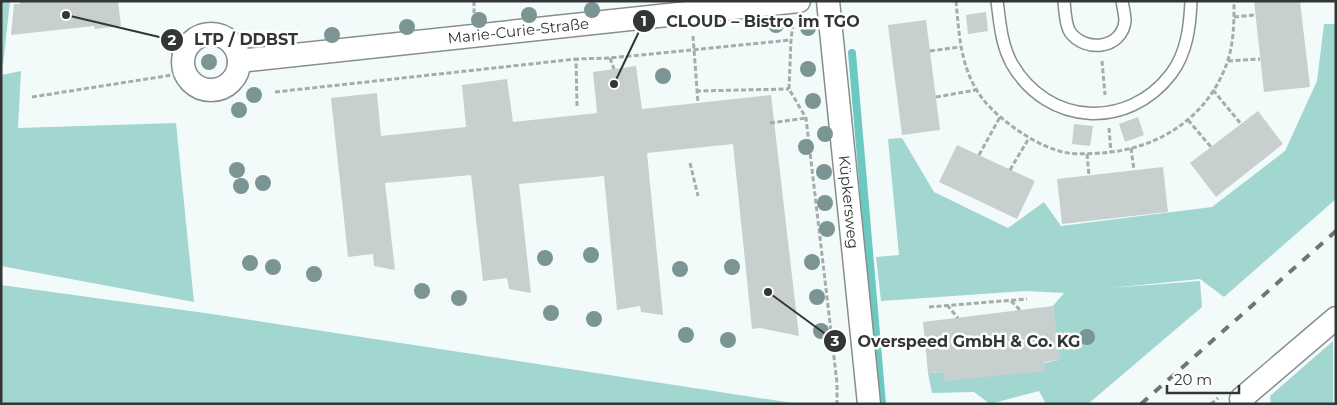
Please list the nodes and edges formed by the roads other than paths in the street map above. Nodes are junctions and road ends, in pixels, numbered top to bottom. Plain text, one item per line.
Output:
1 (798, 1) edge
2 (828, 1) edge
3 (997, 1) edge
4 (1064, 1) edge
5 (1122, 1) edge
6 (1191, 1) edge
7 (239, 61) junction
8 (1333, 324) edge
9 (1240, 402) edge
10 (869, 404) edge

1 - 7 street, Marie-Curie-Straße
2 - 10 street, Küpkersweg
3 - 6 lane
4 - 5 lane
7 - 7 street
8 - 9 street

